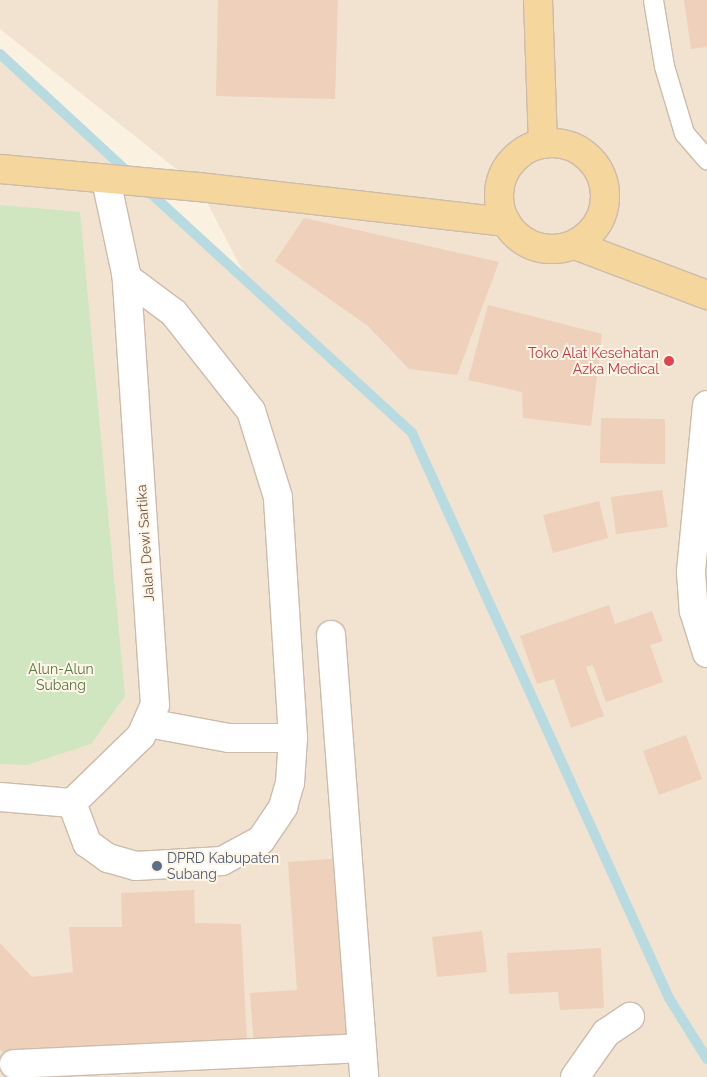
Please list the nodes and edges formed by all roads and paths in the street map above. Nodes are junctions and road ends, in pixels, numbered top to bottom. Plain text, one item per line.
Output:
1 (538, 0) edge
2 (653, 0) edge
3 (543, 144) junction
4 (707, 159) edge
5 (0, 169) edge
6 (106, 180) junction
7 (506, 222) junction
8 (575, 245) junction
9 (128, 278) junction
10 (707, 295) edge
11 (707, 404) edge
12 (332, 635) dead end
13 (707, 653) edge
14 (148, 723) junction
15 (293, 738) junction
16 (0, 797) edge
17 (72, 803) junction
18 (630, 1017) dead end
19 (362, 1048) junction
20 (14, 1064) dead end
21 (364, 1077) edge
22 (575, 1077) edge

1 - 3 main road
2 - 4 lane
3 - 7 main road
3 - 8 main road
5 - 6 main road
6 - 7 main road
6 - 9 street, Jalan Dewi Sartika
7 - 8 main road
8 - 10 main road
9 - 14 street, Jalan Dewi Sartika
9 - 15 street
11 - 13 street
12 - 19 street
14 - 15 street
14 - 17 street, Jalan Dewi Sartika
15 - 17 street
16 - 17 street
18 - 22 street
19 - 20 street
19 - 21 street

